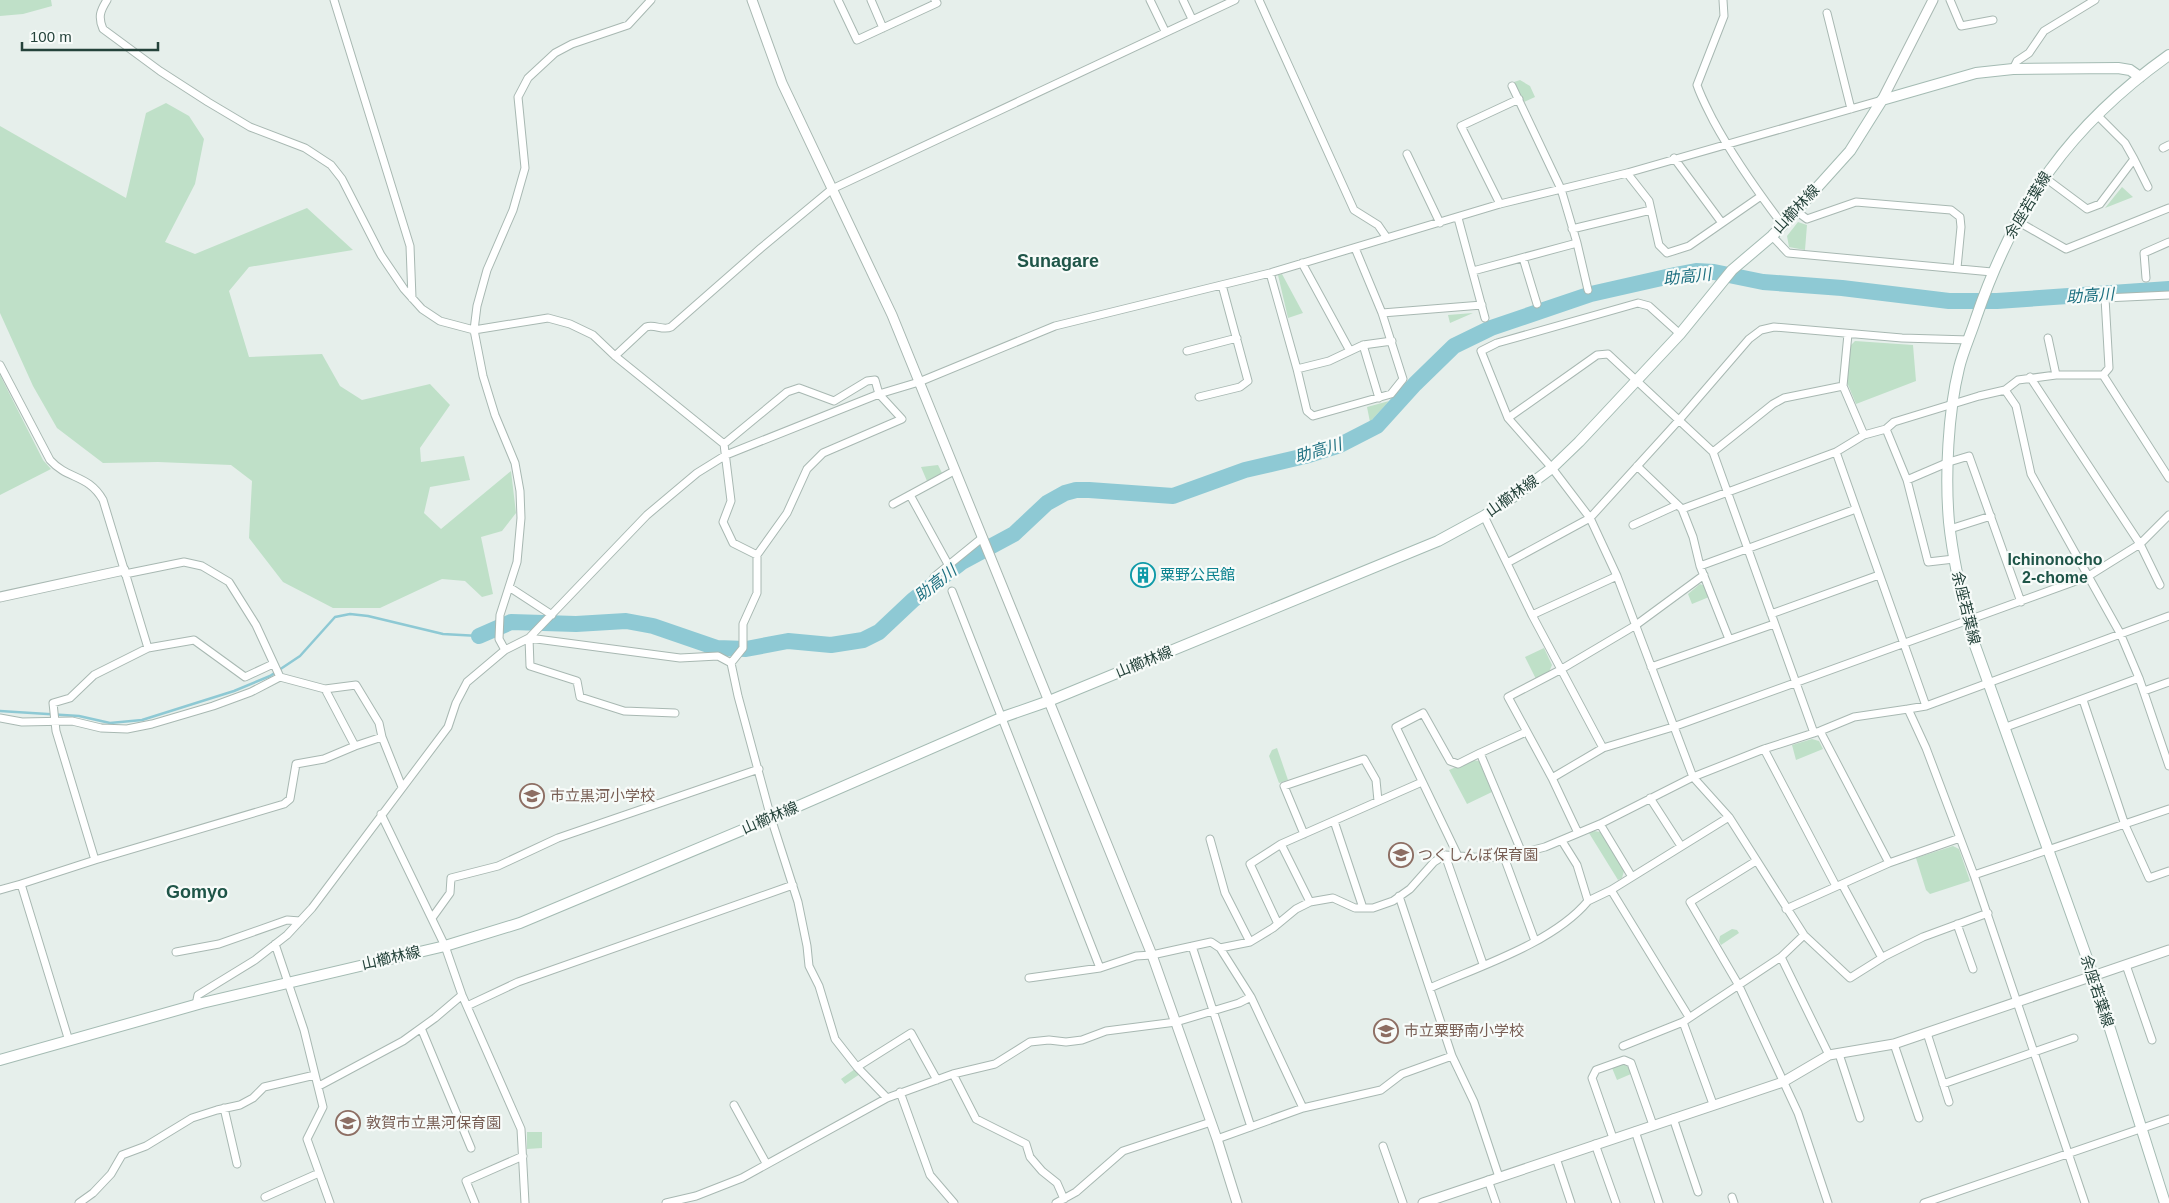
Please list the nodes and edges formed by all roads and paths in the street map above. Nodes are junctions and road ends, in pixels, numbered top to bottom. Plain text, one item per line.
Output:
1 (107, 0) edge
2 (334, 0) edge
3 (652, 0) edge
4 (752, 0) edge
5 (838, 0) edge
6 (871, 0) edge
7 (935, 0) edge
8 (1150, 0) edge
9 (1183, 0) edge
10 (1235, 0) edge
11 (1259, 0) edge
12 (1723, 0) edge
13 (1933, 0) edge
14 (1950, 0) edge
15 (2095, 0) edge
16 (1827, 13) dead end
17 (1192, 19) junction
18 (1993, 20) dead end
19 (883, 28) junction
20 (1165, 31) junction
21 (2167, 58) edge
22 (2013, 70) junction
23 (2140, 77) junction
24 (1512, 86) dead end
25 (1519, 99) junction
26 (1882, 100) junction
27 (1851, 109) junction
28 (2097, 116) junction
29 (1726, 144) junction
30 (1407, 154) dead end
31 (1674, 158) junction
32 (2134, 159) junction
33 (1627, 172) junction
34 (2044, 177) junction
35 (2148, 186) dead end
36 (832, 189) junction
37 (1561, 190) junction
38 (1761, 196) junction
39 (1500, 204) junction
40 (2169, 208) edge
41 (1651, 210) junction
42 (1796, 211) junction
43 (1458, 218) junction
44 (2017, 221) junction
45 (1440, 223) junction
46 (1722, 223) junction
47 (1782, 224) junction
48 (1572, 229) junction
49 (1772, 236) junction
50 (1387, 238) junction
51 (2169, 242) edge
52 (1577, 243) junction
53 (1355, 248) junction
54 (1523, 258) junction
55 (1302, 263) junction
56 (1957, 268) junction
57 (1473, 271) junction
58 (1992, 272) junction
59 (1270, 273) junction
60 (2146, 278) dead end
61 (1222, 284) junction
62 (1588, 290) dead end
63 (2169, 296) edge
64 (412, 298) junction
65 (1537, 304) dead end
66 (1482, 305) junction
67 (1382, 313) junction
68 (1485, 318) dead end
69 (474, 330) junction
70 (1680, 334) junction
71 (1848, 334) junction
72 (1237, 338) junction
73 (2048, 338) dead end
74 (1969, 340) junction
75 (1392, 341) junction
76 (1363, 346) junction
77 (1187, 351) dead end
78 (1350, 351) junction
79 (615, 356) junction
80 (0, 365) edge
81 (1297, 369) junction
82 (2056, 375) junction
83 (2103, 375) junction
84 (2030, 377) junction
85 (1637, 380) junction
86 (919, 382) junction
87 (1843, 386) junction
88 (2004, 390) junction
89 (879, 394) junction
90 (1198, 397) dead end
91 (1379, 398) junction
92 (1954, 403) junction
93 (1508, 418) junction
94 (1680, 419) junction
95 (1886, 429) junction
96 (1864, 434) junction
97 (724, 444) junction
98 (1713, 452) junction
99 (1836, 452) junction
100 (726, 455) junction
101 (1949, 462) junction
102 (1638, 466) junction
103 (1552, 468) junction
104 (954, 471) junction
105 (2169, 478) edge
106 (1908, 480) junction
107 (1728, 491) junction
108 (910, 495) junction
109 (893, 504) dead end
110 (1679, 507) junction
111 (1856, 509) junction
112 (2169, 515) edge
113 (1484, 516) junction
114 (1992, 516) junction
115 (1590, 518) junction
116 (1633, 525) dead end
117 (1950, 529) junction
118 (983, 540) junction
119 (2140, 544) junction
120 (1748, 548) junction
121 (757, 555) junction
122 (1954, 559) junction
123 (1507, 563) junction
124 (948, 566) junction
125 (1700, 566) junction
126 (124, 572) junction
127 (1879, 574) junction
128 (1704, 575) junction
129 (1617, 576) junction
130 (2087, 577) junction
131 (934, 578) dead end
132 (2160, 585) dead end
133 (509, 587) junction
134 (952, 592) dead end
135 (0, 597) edge
136 (2021, 602) junction
137 (1771, 614) junction
138 (552, 615) junction
139 (1532, 615) junction
140 (2169, 616) edge
141 (1968, 620) junction
142 (1774, 624) junction
143 (1636, 625) junction
144 (2120, 633) junction
145 (529, 638) junction
146 (1729, 639) junction
147 (1905, 644) junction
148 (148, 648) junction
149 (505, 650) junction
150 (273, 664) junction
151 (731, 664) junction
152 (1651, 667) junction
153 (1560, 670) junction
154 (280, 676) junction
155 (2139, 678) junction
156 (1796, 682) junction
157 (1989, 682) junction
158 (2169, 682) edge
159 (325, 689) junction
160 (2144, 691) junction
161 (2083, 700) junction
162 (1049, 701) junction
163 (1926, 706) junction
164 (1908, 709) junction
165 (675, 713) dead end
166 (1003, 717) junction
167 (0, 718) edge
168 (55, 723) junction
169 (1673, 727) junction
170 (2006, 727) junction
171 (1526, 732) junction
172 (1817, 732) junction
173 (382, 737) junction
174 (355, 746) junction
175 (1603, 748) junction
176 (1764, 750) junction
177 (1480, 753) junction
178 (2169, 766) edge
179 (759, 769) junction
180 (1693, 777) junction
181 (1552, 778) junction
182 (1422, 782) junction
183 (402, 787) junction
184 (1650, 798) junction
185 (1378, 801) junction
186 (2169, 810) edge
187 (381, 814) junction
188 (1729, 817) junction
189 (771, 818) junction
190 (1334, 821) junction
191 (1600, 824) junction
192 (2125, 825) junction
193 (1304, 834) junction
194 (1578, 834) junction
195 (1960, 838) junction
196 (1210, 839) dead end
197 (1562, 841) junction
198 (1281, 844) junction
199 (1681, 846) junction
200 (2048, 849) junction
201 (1522, 853) junction
202 (1445, 855) junction
203 (1458, 856) junction
204 (1504, 857) junction
205 (95, 860) junction
206 (1756, 861) junction
207 (1889, 863) junction
208 (2169, 871) edge
209 (1974, 874) junction
210 (1632, 877) junction
211 (21, 884) junction
212 (793, 885) junction
213 (1839, 885) junction
214 (0, 890) edge
215 (1611, 890) junction
216 (1399, 896) junction
217 (1588, 901) junction
218 (1310, 902) junction
219 (1364, 908) junction
220 (1786, 909) junction
221 (1988, 914) junction
222 (432, 918) junction
223 (300, 921) junction
224 (1278, 924) junction
225 (1957, 924) junction
226 (1804, 935) junction
227 (1250, 942) junction
228 (1535, 942) junction
229 (275, 944) junction
230 (445, 946) junction
231 (1192, 946) junction
232 (1220, 948) junction
233 (2169, 950) edge
234 (176, 952) dead end
235 (1152, 955) junction
236 (1781, 957) junction
237 (1882, 958) junction
238 (1484, 964) junction
239 (2126, 965) junction
240 (1100, 968) junction
241 (1973, 969) dead end
242 (2093, 976) junction
243 (1029, 978) dead end
244 (288, 982) junction
245 (1738, 984) junction
246 (1430, 988) junction
247 (462, 995) junction
248 (1251, 997) junction
249 (2017, 1001) junction
250 (196, 1005) junction
251 (467, 1006) junction
252 (1213, 1011) junction
253 (1686, 1020) junction
254 (1176, 1022) junction
255 (422, 1028) junction
256 (1927, 1033) junction
257 (2074, 1038) dead end
258 (2152, 1040) dead end
259 (68, 1041) junction
260 (1894, 1044) junction
261 (1623, 1046) dead end
262 (2035, 1052) junction
263 (1839, 1054) junction
264 (1829, 1055) junction
265 (1452, 1056) junction
266 (0, 1060) edge
267 (857, 1067) junction
268 (953, 1074) junction
269 (315, 1075) junction
270 (937, 1080) junction
271 (1783, 1082) junction
272 (1943, 1084) junction
273 (319, 1086) junction
274 (900, 1092) junction
275 (887, 1098) junction
276 (1949, 1102) dead end
277 (1713, 1104) junction
278 (734, 1105) dead end
279 (224, 1108) junction
280 (1302, 1108) junction
281 (1674, 1118) junction
282 (1860, 1118) dead end
283 (1919, 1118) dead end
284 (2169, 1119) edge
285 (1211, 1122) junction
286 (1653, 1125) junction
287 (1251, 1127) junction
288 (2142, 1128) junction
289 (1635, 1131) junction
290 (1613, 1138) junction
291 (1217, 1139) junction
292 (1595, 1144) junction
293 (1383, 1146) dead end
294 (471, 1148) dead end
295 (2068, 1154) junction
296 (523, 1156) junction
297 (1556, 1158) junction
298 (766, 1163) junction
299 (236, 1164) dead end
300 (319, 1173) junction
301 (1499, 1177) junction
302 (1488, 1180) junction
303 (1698, 1192) dead end
304 (90, 1195) junction
305 (265, 1197) dead end
306 (1064, 1198) junction
307 (78, 1203) edge
308 (92, 1203) edge
309 (330, 1203) edge
310 (475, 1203) edge
311 (524, 1203) edge
312 (666, 1203) edge
313 (954, 1203) edge
314 (1056, 1203) edge
315 (1237, 1203) edge
316 (1403, 1203) edge
317 (1424, 1203) edge
318 (1496, 1203) edge
319 (1571, 1203) edge
320 (1616, 1203) edge
321 (1659, 1203) edge
322 (1828, 1203) edge
323 (1924, 1203) edge
324 (2085, 1203) edge
325 (2165, 1203) edge

1 - 64 street
2 - 64 street
3 - 69 street
4 - 36 street
5 - 19 street
6 - 19 street
7 - 19 street
8 - 20 street
9 - 17 street
10 - 17 street
11 - 50 street
12 - 29 street
13 - 26 street
14 - 18 street
15 - 22 street
16 - 27 street
17 - 20 street
20 - 36 street
21 - 23 main road, 余座若葉線
22 - 23 main road
22 - 26 main road
23 - 28 main road, 余座若葉線
24 - 25 street
25 - 37 street
25 - 39 street
26 - 27 street
26 - 42 main road, 山櫛林線
27 - 29 street
28 - 32 street
28 - 34 main road, 余座若葉線
29 - 31 street
29 - 38 street
30 - 45 street
31 - 33 street
31 - 46 street
32 - 34 street
32 - 35 street
33 - 37 street
33 - 41 street
34 - 44 main road, 余座若葉線
36 - 79 street
36 - 86 street
37 - 39 street
37 - 48 street
38 - 46 street
38 - 47 street
39 - 43 street
40 - 44 street
41 - 46 street
41 - 48 street
42 - 47 main road, 山櫛林線
42 - 56 street
43 - 45 street
43 - 57 street
44 - 58 main road, 余座若葉線
45 - 50 street
47 - 49 main road, 山櫛林線
48 - 52 street
49 - 56 street
49 - 70 main road, 山櫛林線
50 - 53 street
51 - 60 street
52 - 54 street
52 - 62 street
53 - 55 street
53 - 67 street
54 - 57 street
54 - 65 street
55 - 59 street
55 - 78 street
56 - 58 street
57 - 66 street
58 - 74 main road, 余座若葉線
59 - 61 street
59 - 81 street
61 - 72 street
61 - 86 street
63 - 83 street
64 - 69 street
66 - 67 street
66 - 68 street
67 - 75 street
69 - 79 street
69 - 133 street
70 - 85 main road, 山櫛林線
70 - 93 street
71 - 74 street
71 - 87 street
71 - 94 street
72 - 77 street
72 - 90 street
73 - 82 street
74 - 92 main road, 余座若葉線
75 - 76 street
75 - 91 street
76 - 78 street
76 - 91 street
78 - 81 street
79 - 97 street
80 - 126 street
81 - 91 street
82 - 83 street
82 - 84 street
83 - 105 street
84 - 88 street
84 - 119 street
85 - 93 street
85 - 94 street
85 - 103 main road, 山櫛林線
86 - 89 street
86 - 104 street
87 - 96 street
87 - 98 street
88 - 92 street
88 - 130 street
89 - 97 street
89 - 100 street
89 - 121 street
92 - 95 street
92 - 101 main road, 余座若葉線
93 - 103 street
94 - 98 street
94 - 102 street
95 - 96 street
95 - 106 street
96 - 99 street
97 - 100 street
98 - 107 street
99 - 107 street
99 - 111 street
100 - 121 street
100 - 138 street
101 - 106 street
101 - 114 street
101 - 117 main road, 余座若葉線
102 - 110 street
102 - 115 street
103 - 113 main road, 山櫛林線
103 - 115 street
104 - 108 street
104 - 118 street
106 - 122 street
107 - 110 street
107 - 120 street
108 - 109 street
108 - 124 street
110 - 116 street
110 - 125 street
111 - 120 street
111 - 127 street
112 - 119 street
113 - 123 street
113 - 162 main road, 山櫛林線
114 - 117 street
114 - 136 street
115 - 123 street
115 - 129 street
117 - 122 main road, 余座若葉線
118 - 124 street
118 - 162 street
119 - 130 street
119 - 132 street
120 - 125 street
120 - 137 street
121 - 151 street
122 - 141 main road, 余座若葉線
123 - 139 street
124 - 131 street
125 - 128 street
126 - 135 street
126 - 148 street
126 - 150 street
127 - 137 street
127 - 147 street
128 - 143 street
128 - 146 street
129 - 139 street
129 - 143 street
130 - 136 street
130 - 144 street
133 - 138 street
133 - 149 street
134 - 166 street
136 - 141 street
137 - 142 street
138 - 145 street
139 - 153 street
140 - 144 street
141 - 147 street
141 - 157 main road, 余座若葉線
142 - 146 street
142 - 156 street
143 - 152 street
143 - 153 street
144 - 155 street
144 - 157 street
145 - 149 street
145 - 151 street
145 - 165 street
146 - 152 street
147 - 156 street
147 - 163 street
148 - 150 street
148 - 168 street
149 - 183 street
150 - 154 street
151 - 179 street
152 - 169 street
153 - 171 street
153 - 175 street
154 - 159 street
154 - 168 street
155 - 160 street
155 - 161 street
156 - 169 street
156 - 172 street
157 - 163 street
157 - 170 main road, 余座若葉線
158 - 160 street
159 - 173 street
159 - 174 street
160 - 178 street
161 - 170 street
161 - 192 street
162 - 166 main road, 山櫛林線
162 - 235 street
163 - 164 street
164 - 172 street
164 - 195 street
166 - 189 main road, 山櫛林線
166 - 240 street
167 - 168 street
168 - 205 street
169 - 175 street
169 - 180 street
170 - 200 main road, 余座若葉線
171 - 177 street
171 - 181 street
172 - 176 street
172 - 207 street
173 - 174 street
173 - 183 street
174 - 205 street
175 - 181 street
176 - 180 street
176 - 213 street
177 - 182 street
177 - 201 street
179 - 189 street
179 - 222 street
180 - 184 street
180 - 188 street
181 - 194 street
182 - 185 street
182 - 203 street
183 - 187 street
184 - 191 street
184 - 199 street
185 - 190 street
185 - 193 street
186 - 192 street
187 - 222 street
187 - 223 street
188 - 199 street
188 - 206 street
189 - 212 street
189 - 230 main road, 山櫛林線
190 - 193 street
190 - 219 street
191 - 194 street
191 - 210 street
192 - 200 street
192 - 208 street
193 - 198 street
194 - 197 street
195 - 207 street
195 - 209 street
196 - 227 street
197 - 201 street
197 - 217 street
198 - 218 street
198 - 224 street
199 - 210 street
200 - 209 street
200 - 242 main road, 余座若葉線
201 - 204 street
202 - 203 street
202 - 216 street
202 - 238 street
203 - 204 street
204 - 228 street
205 - 211 street
206 - 220 street
206 - 245 street
207 - 213 street
209 - 221 street
210 - 215 street
211 - 214 street
211 - 259 street
212 - 251 street
212 - 267 street
213 - 220 street
213 - 237 street
215 - 217 street
215 - 253 street
216 - 219 street
216 - 246 street
217 - 228 street
218 - 219 street
218 - 224 street
220 - 226 street
221 - 225 street
221 - 249 street
222 - 230 street
223 - 229 street
223 - 234 street
224 - 227 street
225 - 237 street
225 - 241 street
226 - 236 street
226 - 237 street
227 - 232 street
228 - 238 street
229 - 244 street
229 - 250 street
230 - 244 main road, 山櫛林線
230 - 247 street
231 - 232 street
231 - 235 street
231 - 252 street
232 - 248 street
233 - 239 street
235 - 240 street
235 - 254 street
236 - 245 street
236 - 264 street
238 - 246 street
239 - 242 street
239 - 258 street
240 - 243 street
242 - 249 street
242 - 288 main road, 余座若葉線
244 - 250 main road, 山櫛林線
244 - 269 street
245 - 253 street
245 - 271 street
246 - 265 street
247 - 251 street
247 - 255 street
248 - 252 street
248 - 280 street
249 - 256 street
249 - 262 street
250 - 259 main road, 山櫛林線
251 - 296 street
252 - 254 street
252 - 287 street
253 - 261 street
253 - 277 street
254 - 268 street
254 - 285 street
255 - 273 street
255 - 294 street
256 - 260 street
256 - 272 street
257 - 262 street
259 - 266 main road, 山櫛林線
260 - 263 street
260 - 283 street
262 - 272 street
262 - 295 street
263 - 264 street
263 - 282 street
264 - 271 street
265 - 280 street
265 - 301 street
267 - 270 street
267 - 275 street
268 - 270 street
268 - 306 street
269 - 273 street
269 - 279 street
270 - 274 street
271 - 277 street
271 - 322 street
272 - 276 street
273 - 300 street
274 - 275 street
274 - 313 street
275 - 298 street
277 - 281 street
278 - 298 street
279 - 299 street
279 - 304 street
280 - 287 street
281 - 286 street
281 - 303 street
284 - 288 street
285 - 291 street
285 - 306 street
286 - 289 street
286 - 290 street
287 - 291 street
288 - 295 street
288 - 325 main road, 余座若葉線
289 - 290 street
289 - 321 street
290 - 292 street
291 - 315 street
292 - 297 street
292 - 320 street
293 - 316 street
295 - 323 street
295 - 324 street
296 - 310 street
296 - 311 street
297 - 301 street
297 - 319 street
298 - 312 street
300 - 305 street
300 - 309 street
301 - 302 street
302 - 317 street
302 - 318 street
304 - 307 street
304 - 308 street
306 - 314 street

